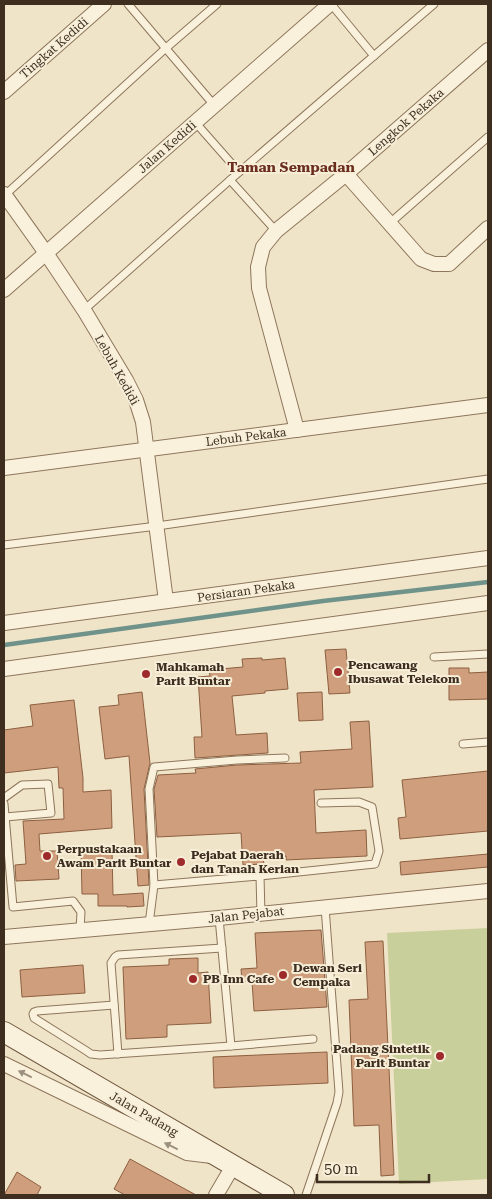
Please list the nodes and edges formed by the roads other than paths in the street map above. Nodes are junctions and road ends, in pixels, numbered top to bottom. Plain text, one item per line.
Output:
1 (104, 4) edge
2 (128, 4) edge
3 (217, 4) edge
4 (330, 4) edge
5 (434, 4) edge
6 (166, 48) junction
7 (488, 50) edge
8 (374, 56) junction
9 (4, 92) edge
10 (214, 105) junction
11 (195, 122) junction
12 (488, 137) edge
13 (239, 172) junction
14 (346, 174) junction
15 (230, 180) junction
16 (4, 194) edge
17 (390, 224) junction
18 (488, 228) edge
19 (276, 231) junction
20 (46, 253) junction
21 (4, 290) edge
22 (84, 310) junction
23 (488, 406) edge
24 (297, 430) junction
25 (147, 449) junction
26 (4, 468) edge
27 (488, 479) edge
28 (157, 526) junction
29 (4, 545) edge
30 (488, 558) edge
31 (166, 601) junction
32 (488, 603) edge
33 (4, 623) edge
34 (488, 654) edge
35 (434, 657) dead end
36 (4, 669) edge
37 (488, 742) edge
38 (463, 744) dead end
39 (285, 758) dead end
40 (4, 798) edge
41 (321, 803) dead end
42 (4, 804) edge
43 (5, 817) junction
44 (260, 876) junction
45 (154, 885) junction
46 (488, 891) edge
47 (325, 907) junction
48 (261, 914) junction
49 (219, 918) junction
50 (149, 924) junction
51 (80, 930) junction
52 (4, 936) edge
53 (222, 948) junction
54 (114, 1005) junction
55 (4, 1032) edge
56 (312, 1038) dead end
57 (230, 1046) junction
58 (118, 1054) junction
59 (4, 1064) edge
60 (226, 1161) junction
61 (216, 1195) edge
62 (284, 1195) edge
63 (306, 1195) edge

1 - 9 street, Tingkat Kedidi
2 - 6 lane
3 - 6 lane
4 - 8 lane
4 - 10 street, Jalan Kedidi
5 - 8 lane
6 - 10 lane
6 - 16 lane
7 - 14 street, Lengkok Pekaka
8 - 13 lane
10 - 11 street, Jalan Kedidi
11 - 13 lane
11 - 20 street, Jalan Kedidi
12 - 17 lane
13 - 15 lane
14 - 17 street
14 - 19 street, Lengkok Pekaka
15 - 19 lane
15 - 22 lane
16 - 20 street, Lebuh Kedidi
17 - 18 street
19 - 24 street, Lengkok Pekaka
20 - 21 street, Jalan Kedidi
20 - 22 street, Lebuh Kedidi
22 - 25 street, Lebuh Kedidi
23 - 24 street, Lebuh Pekaka
24 - 25 street, Lebuh Pekaka
25 - 26 street, Lebuh Pekaka
25 - 28 street, Lebuh Kedidi
27 - 28 lane
28 - 29 lane
28 - 31 street, Lebuh Kedidi
30 - 31 street, Persiaran Pekaka
31 - 33 street, Persiaran Pekaka
32 - 36 street
34 - 35 lane
37 - 38 lane
39 - 45 lane
40 - 43 lane
41 - 44 lane
42 - 43 lane
43 - 51 lane
44 - 45 lane
44 - 48 lane
45 - 50 lane
46 - 47 street, Jalan Pejabat
47 - 48 street, Jalan Pejabat
47 - 63 lane
48 - 49 street, Jalan Pejabat
49 - 50 street, Jalan Pejabat
49 - 53 lane
50 - 51 street, Jalan Pejabat
51 - 52 street, Jalan Pejabat
53 - 54 lane
53 - 57 lane
54 - 58 lane
54 - 58 lane
55 - 60 street, Jalan Padang
56 - 57 lane
57 - 58 lane
60 -> 59 street
60 - 61 street
60 - 62 street, Jalan Padang

